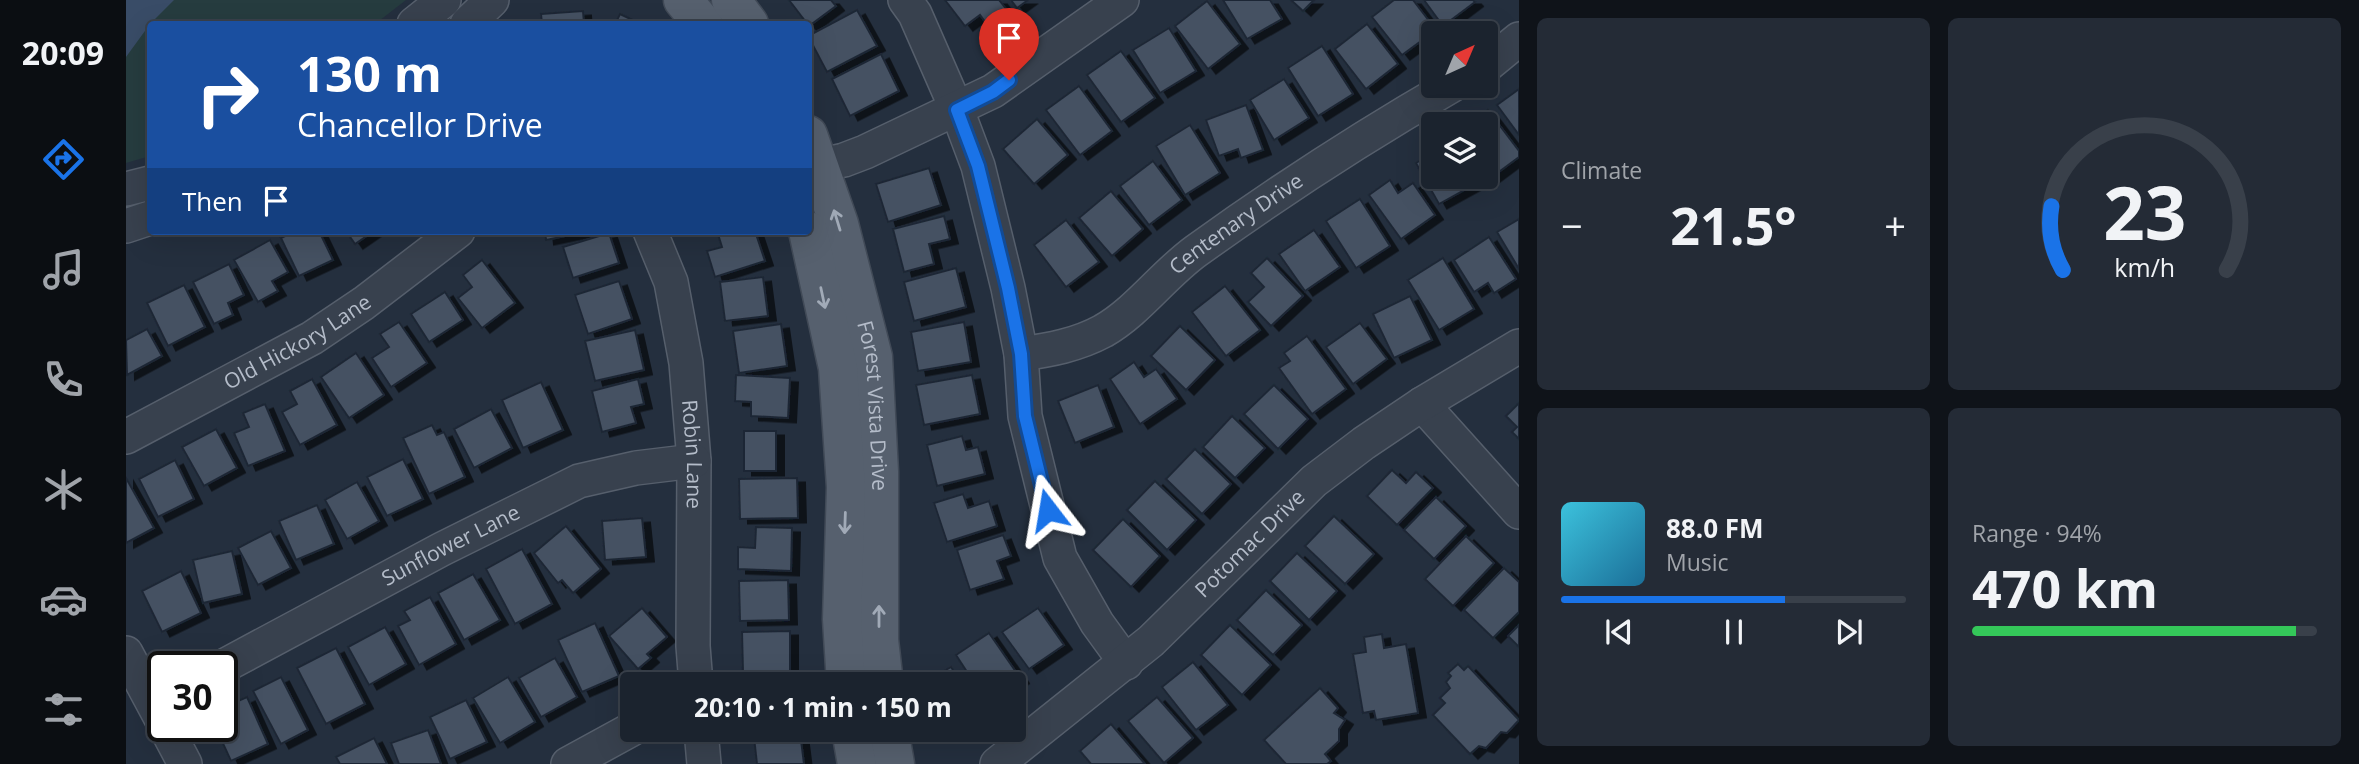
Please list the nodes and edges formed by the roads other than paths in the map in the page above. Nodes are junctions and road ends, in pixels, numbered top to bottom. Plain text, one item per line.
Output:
1 (443, 0) edge
2 (492, 0) edge
3 (683, 0) edge
4 (731, 0) edge
5 (905, 0) edge
6 (1122, 0) edge
7 (418, 21) edge
8 (470, 21) edge
9 (700, 21) edge
10 (747, 21) edge
11 (1519, 39) edge
12 (1498, 56) edge
13 (1432, 98) edge
14 (957, 110) junction
15 (812, 156) edge
16 (147, 184) edge
17 (126, 189) edge
18 (147, 219) edge
19 (126, 226) edge
20 (453, 235) edge
21 (652, 235) edge
22 (809, 235) edge
23 (1519, 346) edge
24 (1021, 354) junction
25 (1422, 404) junction
26 (126, 437) edge
27 (694, 461) junction
28 (1519, 512) edge
29 (126, 653) edge
30 (238, 658) edge
31 (1126, 663) junction
32 (695, 672) edge
33 (845, 672) edge
34 (883, 672) edge
35 (147, 689) edge
36 (620, 736) edge
37 (175, 742) edge
38 (702, 742) edge
39 (852, 742) edge
40 (891, 742) edge
41 (185, 764) edge
42 (568, 764) edge
43 (704, 764) edge
44 (857, 764) edge
45 (895, 764) edge
46 (997, 764) edge

1 - 7 street
2 - 8 street
3 - 9 main road
4 - 10 main road
5 - 14 street
6 - 14 street
11 - 12 street
13 - 24 street, Centenary Drive
14 - 15 street
14 - 24 street
34 -> 15 main road, Forest Vista Drive
16 - 17 street
18 - 19 street
20 - 26 street, Old Hickory Lane
21 - 27 street, Robin Lane
22 -> 33 main road, Forest Vista Drive
23 - 25 street, Potomac Drive
24 - 31 street
25 - 28 street
25 - 31 street, Potomac Drive
27 - 30 street, Sunflower Lane
27 - 32 street, Robin Lane
29 - 35 street
31 - 46 street, Potomac Drive
36 - 42 street
37 - 41 street
38 - 43 street
39 - 44 main road
40 - 45 main road

